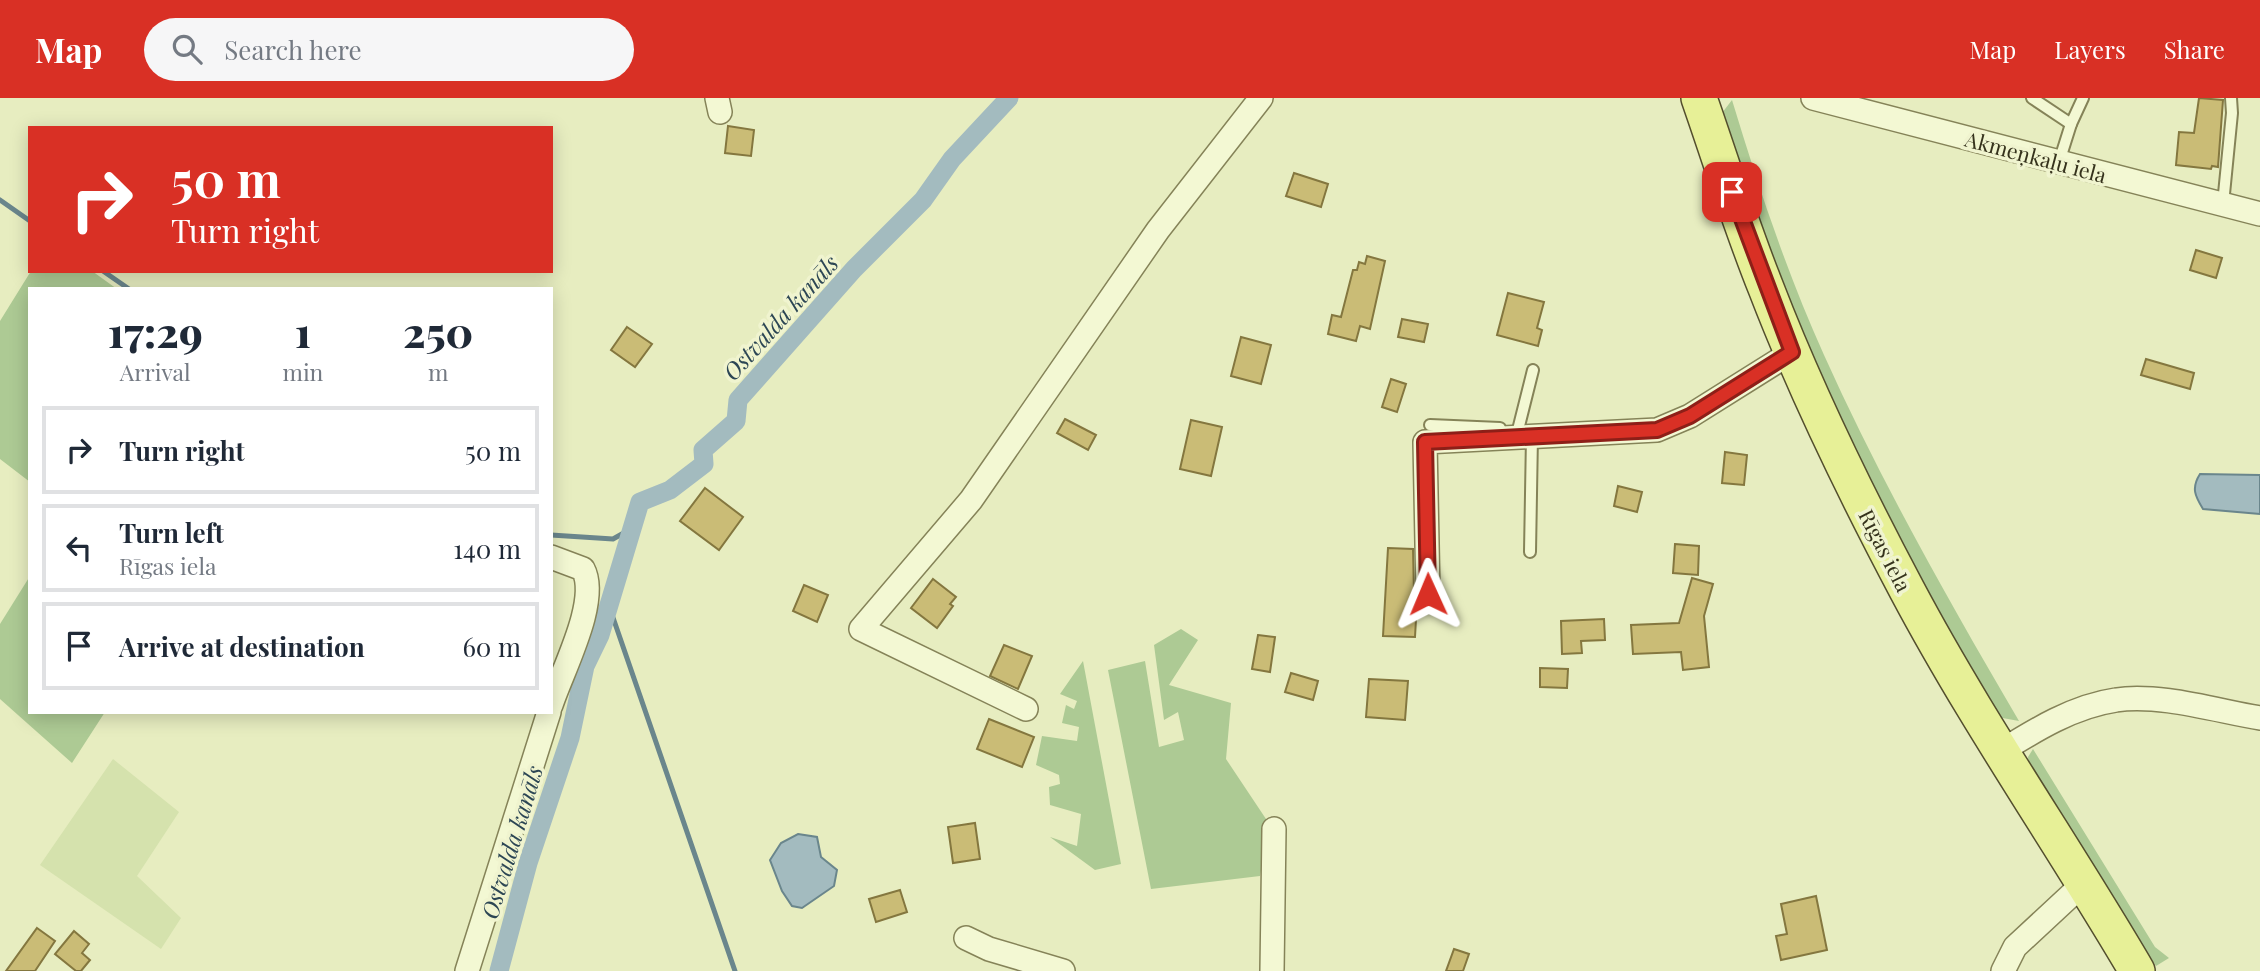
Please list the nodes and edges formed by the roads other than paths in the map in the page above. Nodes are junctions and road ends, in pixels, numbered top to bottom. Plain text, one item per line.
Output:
1 (1261, 98) edge
2 (1699, 98) edge
3 (1813, 98) edge
4 (2032, 98) edge
5 (2083, 98) edge
6 (2231, 98) edge
7 (2071, 124) junction
8 (2059, 162) junction
9 (2223, 204) junction
10 (2260, 214) edge
11 (1792, 352) junction
12 (1533, 370) dead end
13 (1430, 425) dead end
14 (1526, 433) junction
15 (1530, 552) dead end
16 (553, 558) edge
17 (1428, 594) dead end
18 (553, 699) edge
19 (1026, 709) dead end
20 (548, 714) edge
21 (2260, 718) edge
22 (2000, 752) junction
23 (1273, 829) dead end
24 (2085, 882) junction
25 (966, 938) dead end
26 (467, 971) edge
27 (1063, 971) edge
28 (1272, 971) edge
29 (2003, 971) edge
30 (2137, 971) edge

1 - 19 street
2 - 11 main road, Rīgas iela
3 - 8 street, Akmeņkaļu iela
4 - 7 lane
5 - 7 lane
6 - 9 lane
7 - 8 lane
8 - 9 street, Akmeņkaļu iela
9 - 10 street, Akmeņkaļu iela
11 - 14 street
11 - 22 main road, Rīgas iela
12 - 14 lane
13 - 14 lane
14 - 15 lane
14 - 17 street
16 - 18 street
20 - 26 street
21 - 22 street
22 - 24 main road, Rīgas iela
23 - 28 street
24 - 29 street
24 - 30 main road, Rīgas iela
25 - 27 street

